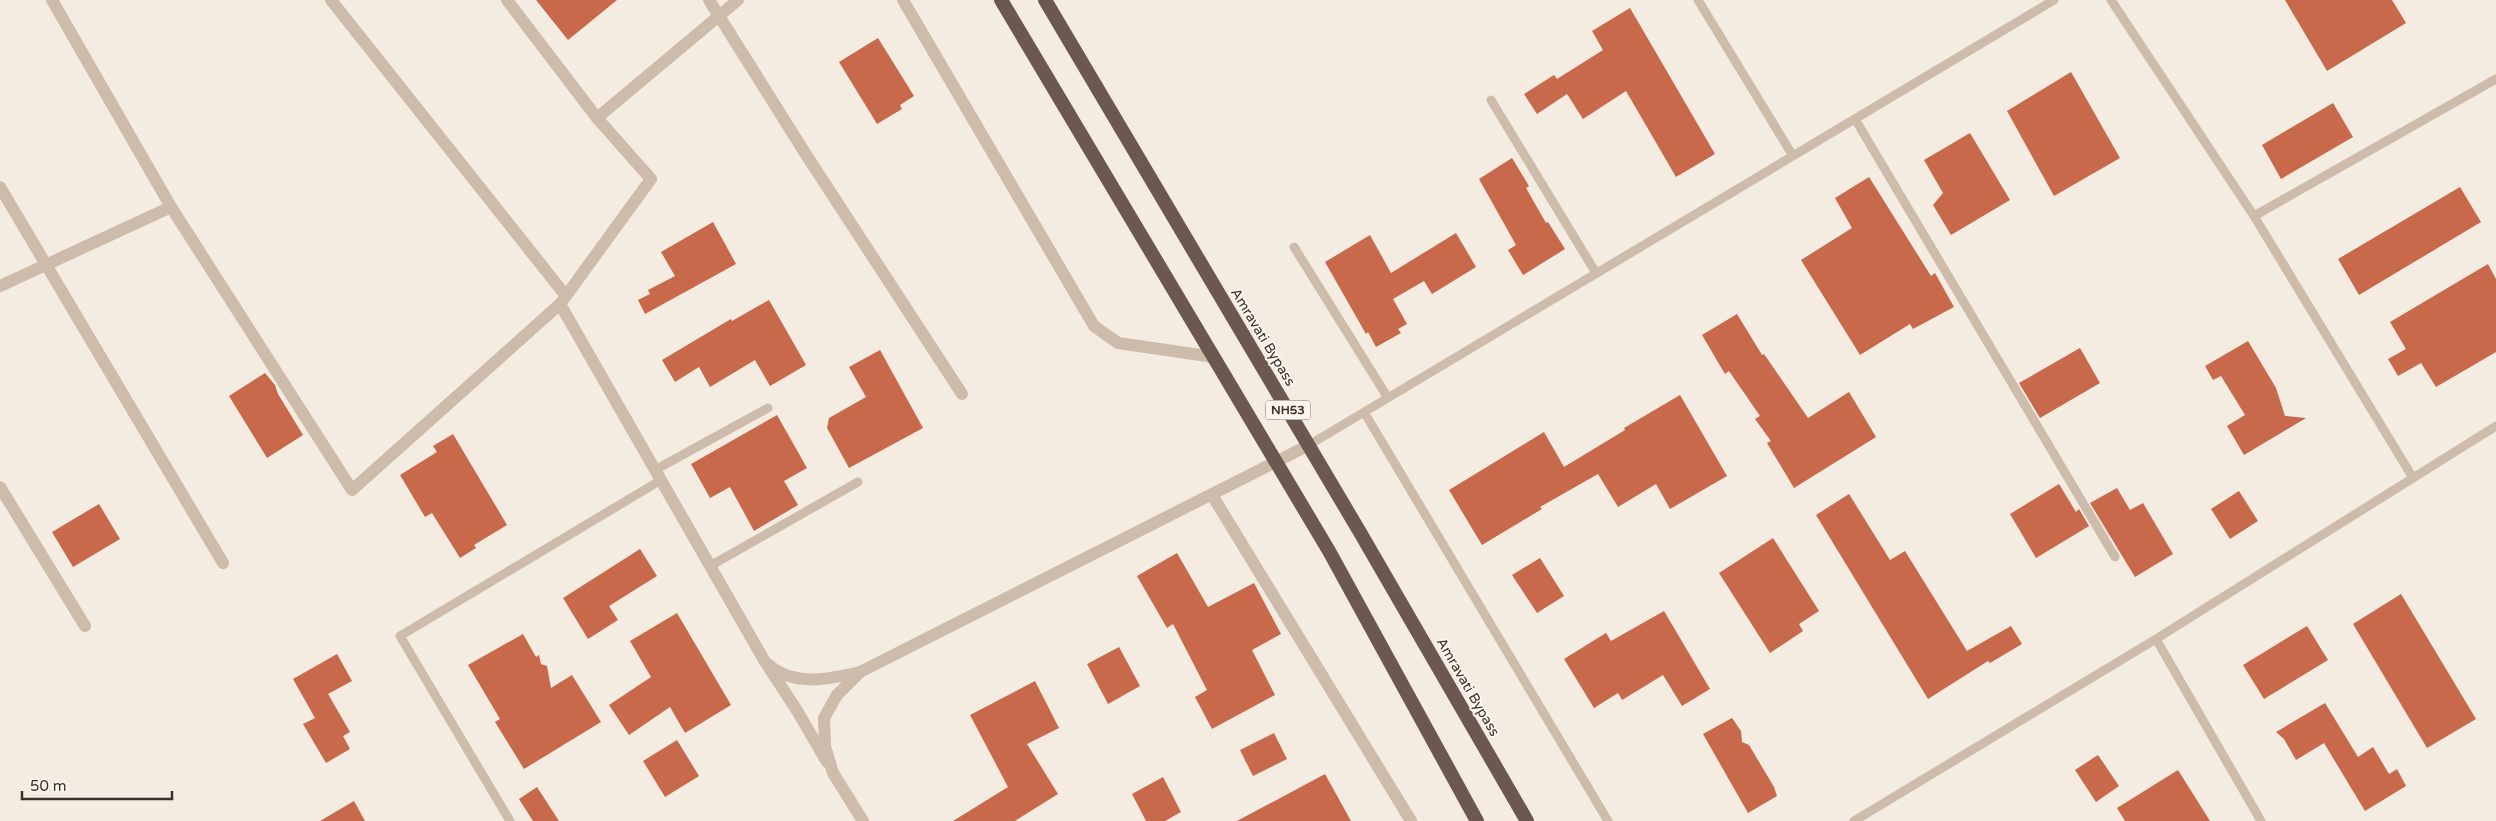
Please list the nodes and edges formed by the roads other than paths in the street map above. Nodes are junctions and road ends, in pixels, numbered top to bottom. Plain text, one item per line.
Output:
1 (52, 0) edge
2 (331, 0) edge
3 (507, 0) edge
4 (710, 0) edge
5 (738, 0) edge
6 (903, 0) edge
7 (1001, 0) edge
8 (1045, 0) edge
9 (1698, 0) edge
10 (2054, 0) edge
11 (2111, 0) edge
12 (720, 17) junction
13 (2496, 80) edge
14 (1491, 100) dead end
15 (597, 118) junction
16 (1855, 118) junction
17 (1793, 156) junction
18 (0, 187) edge
19 (171, 207) junction
20 (2254, 216) junction
21 (1294, 247) dead end
22 (44, 265) junction
23 (1596, 273) junction
24 (0, 286) edge
25 (563, 300) junction
26 (1214, 357) junction
27 (962, 394) dead end
28 (1388, 398) junction
29 (768, 408) dead end
30 (1364, 412) junction
31 (2496, 426) edge
32 (1309, 445) junction
33 (1277, 463) junction
34 (658, 475) junction
35 (2413, 478) junction
36 (858, 482) dead end
37 (0, 488) edge
38 (1212, 495) junction
39 (2114, 557) dead end
40 (223, 563) dead end
41 (710, 566) junction
42 (85, 626) dead end
43 (2156, 639) junction
44 (764, 660) junction
45 (860, 672) junction
46 (833, 773) junction
47 (510, 821) edge
48 (863, 821) edge
49 (1411, 821) edge
50 (1477, 821) edge
51 (1527, 821) edge
52 (1608, 821) edge
53 (1854, 821) edge
54 (2261, 821) edge

1 - 19 street
2 - 25 street
3 - 15 street
4 - 12 street
5 - 12 street
6 - 26 street
7 - 26 highway, NH53
8 - 32 highway, Amravati Bypass / NH53
9 - 17 lane
10 - 16 lane
11 - 20 lane
12 - 15 street
12 - 27 street
13 - 20 lane
14 - 23 lane
15 - 25 street
16 - 17 lane
16 - 39 lane
17 - 23 lane
18 - 22 street
19 - 22 street
19 - 25 street
20 - 35 lane
21 - 28 lane
22 - 24 street
22 - 40 street
23 - 28 lane
25 - 34 street
26 - 33 highway, NH53
28 - 30 lane
29 - 34 lane
30 - 32 lane
30 - 52 lane
31 - 35 lane
32 - 33 street
32 - 51 highway, Amravati Bypass / NH53
33 - 38 street
33 - 50 highway, NH53
34 - 41 street
34 - 47 lane
35 - 43 lane
36 - 41 lane
37 - 42 street
38 - 45 street
38 - 49 street
41 - 44 street
43 - 53 lane
43 - 54 lane
44 - 45 street
44 - 46 street
45 - 46 street
46 - 48 street

